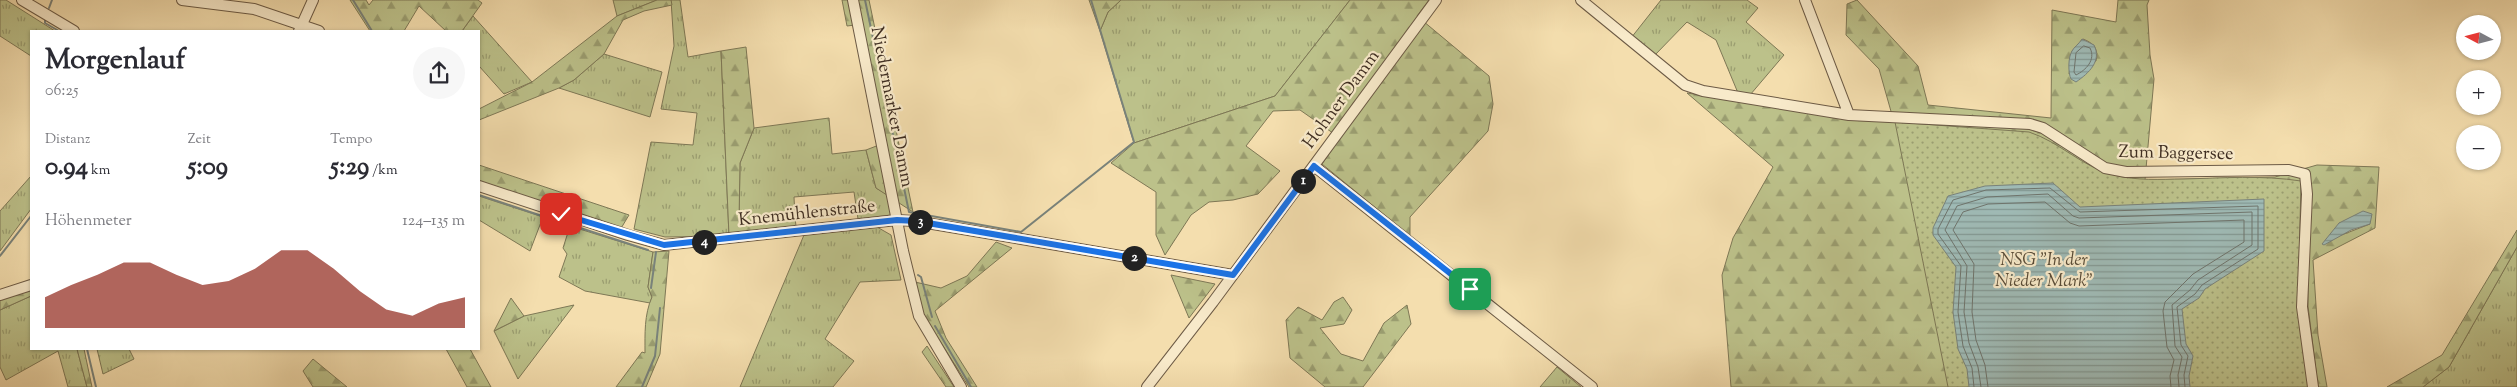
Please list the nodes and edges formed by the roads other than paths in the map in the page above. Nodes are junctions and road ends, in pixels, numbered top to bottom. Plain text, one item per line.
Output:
1 (22, 0) edge
2 (182, 0) edge
3 (313, 0) edge
4 (853, 0) edge
5 (1435, 0) edge
6 (1581, 0) edge
7 (1805, 0) edge
8 (300, 28) edge
9 (72, 30) edge
10 (313, 30) edge
11 (1849, 115) junction
12 (1314, 166) junction
13 (480, 186) edge
14 (897, 220) junction
15 (1233, 275) junction
16 (30, 285) edge
17 (0, 295) edge
18 (961, 387) edge
19 (1147, 387) edge
20 (1592, 387) edge
21 (2313, 387) edge

1 - 9 street
2 - 8 street
3 - 8 street
4 - 14 street, Niedermarker Damm
5 - 12 street, Hohner Damm
6 - 11 street
7 - 11 street
8 - 10 street
11 - 21 street, Zum Baggersee
12 - 15 street, Hohner Damm
12 - 20 street
13 - 14 street, Knemühlenstraße
14 - 15 street, Knemühlenstraße
14 - 18 street, Niedermarker Damm
15 - 19 street, Hohner Damm
16 - 17 street

